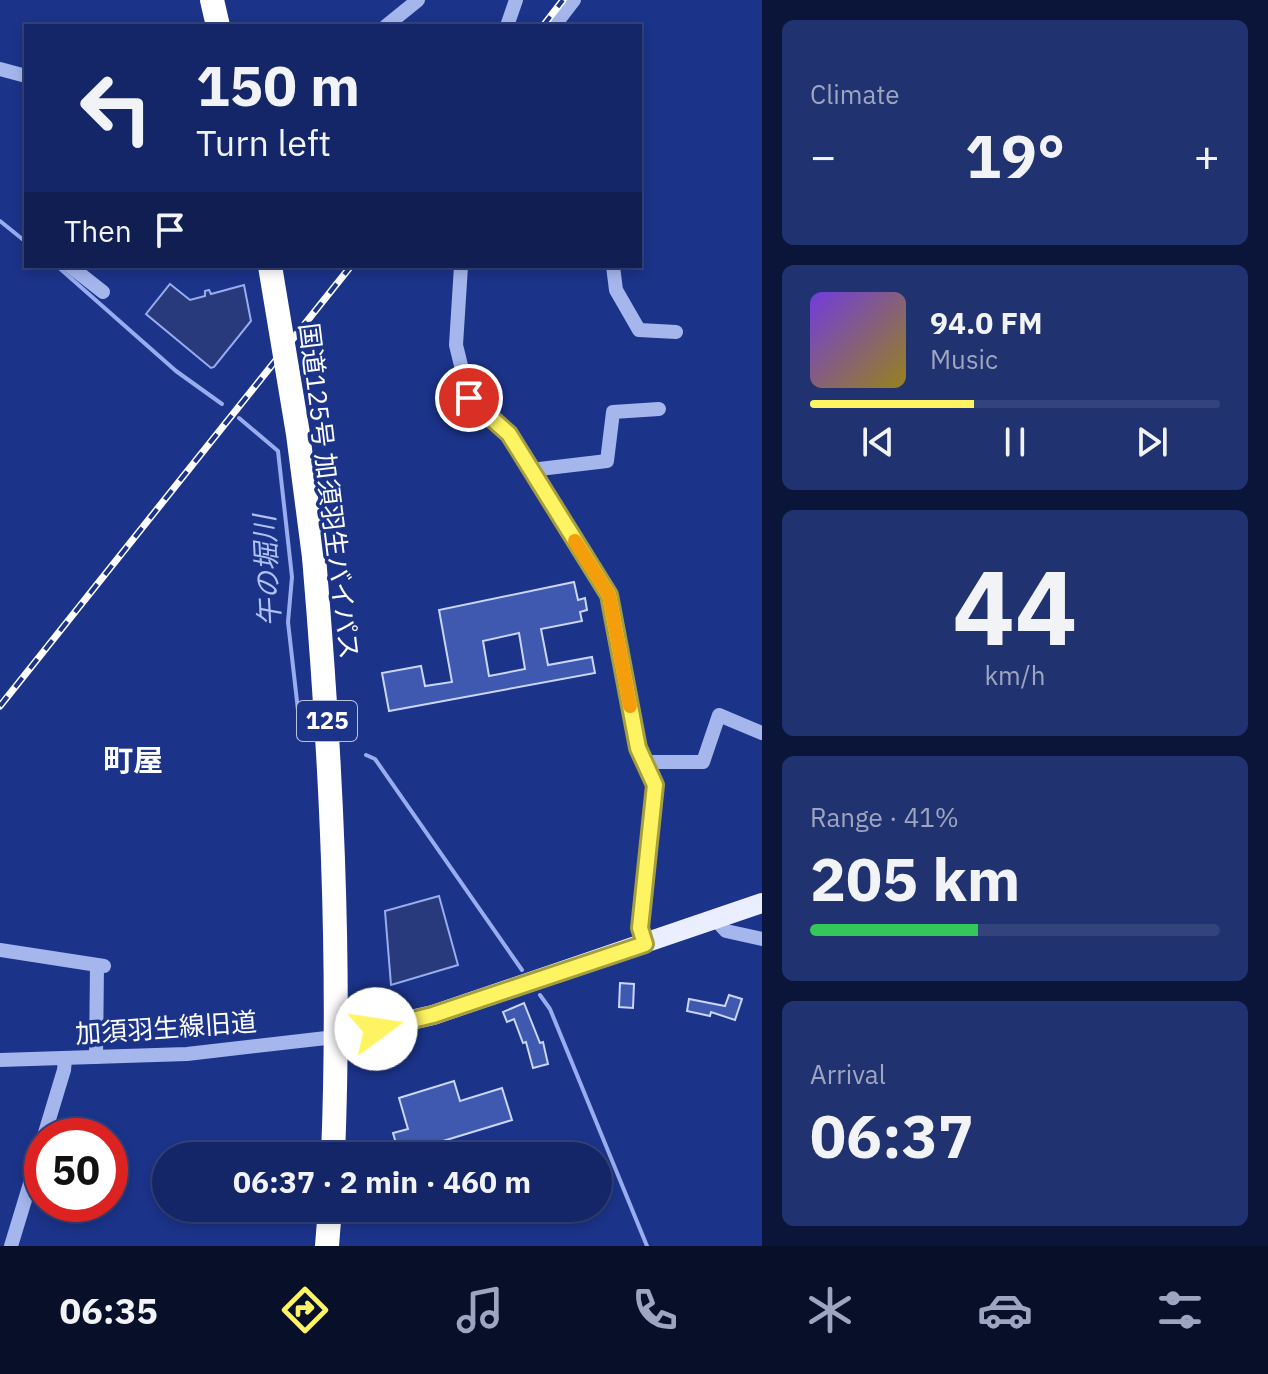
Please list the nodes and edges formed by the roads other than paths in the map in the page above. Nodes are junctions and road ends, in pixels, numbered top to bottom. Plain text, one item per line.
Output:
1 (212, 0) edge
2 (418, 0) edge
3 (516, 0) edge
4 (574, 0) edge
5 (218, 24) edge
6 (388, 24) edge
7 (508, 24) edge
8 (556, 24) edge
9 (0, 69) edge
10 (24, 75) edge
11 (73, 268) edge
12 (270, 268) edge
13 (461, 268) edge
14 (613, 268) edge
15 (103, 292) dead end
16 (676, 332) dead end
17 (659, 409) dead end
18 (531, 470) junction
19 (762, 733) edge
20 (644, 762) junction
21 (762, 903) edge
22 (715, 919) junction
23 (762, 939) edge
24 (645, 944) junction
25 (0, 950) edge
26 (335, 1037) junction
27 (96, 1057) junction
28 (65, 1059) junction
29 (0, 1060) edge
30 (49, 1118) edge
31 (333, 1142) edge
32 (24, 1203) edge
33 (329, 1222) edge
34 (338, 1222) edge
35 (11, 1246) edge
36 (327, 1246) edge
37 (337, 1246) edge

1 - 5 highway
2 - 6 street
3 - 7 street
4 - 8 street
9 - 10 street
11 - 15 street
12 - 26 highway, 国道125号 加須羽生バイパス / 125, bridge
13 - 18 street
14 - 16 street
17 - 18 street
18 - 20 street
19 - 20 street
20 - 24 street
21 - 22 main road
22 - 23 street
22 - 24 main road
24 - 26 main road
25 - 27 street
26 - 27 street, 加須羽生線旧道
26 - 31 highway, 国道125号 加須羽生バイパス / 125
27 - 28 street, 加須羽生線旧道
28 - 29 street, 加須羽生線旧道
28 - 30 street
32 - 35 street
33 - 36 highway
34 - 37 highway

